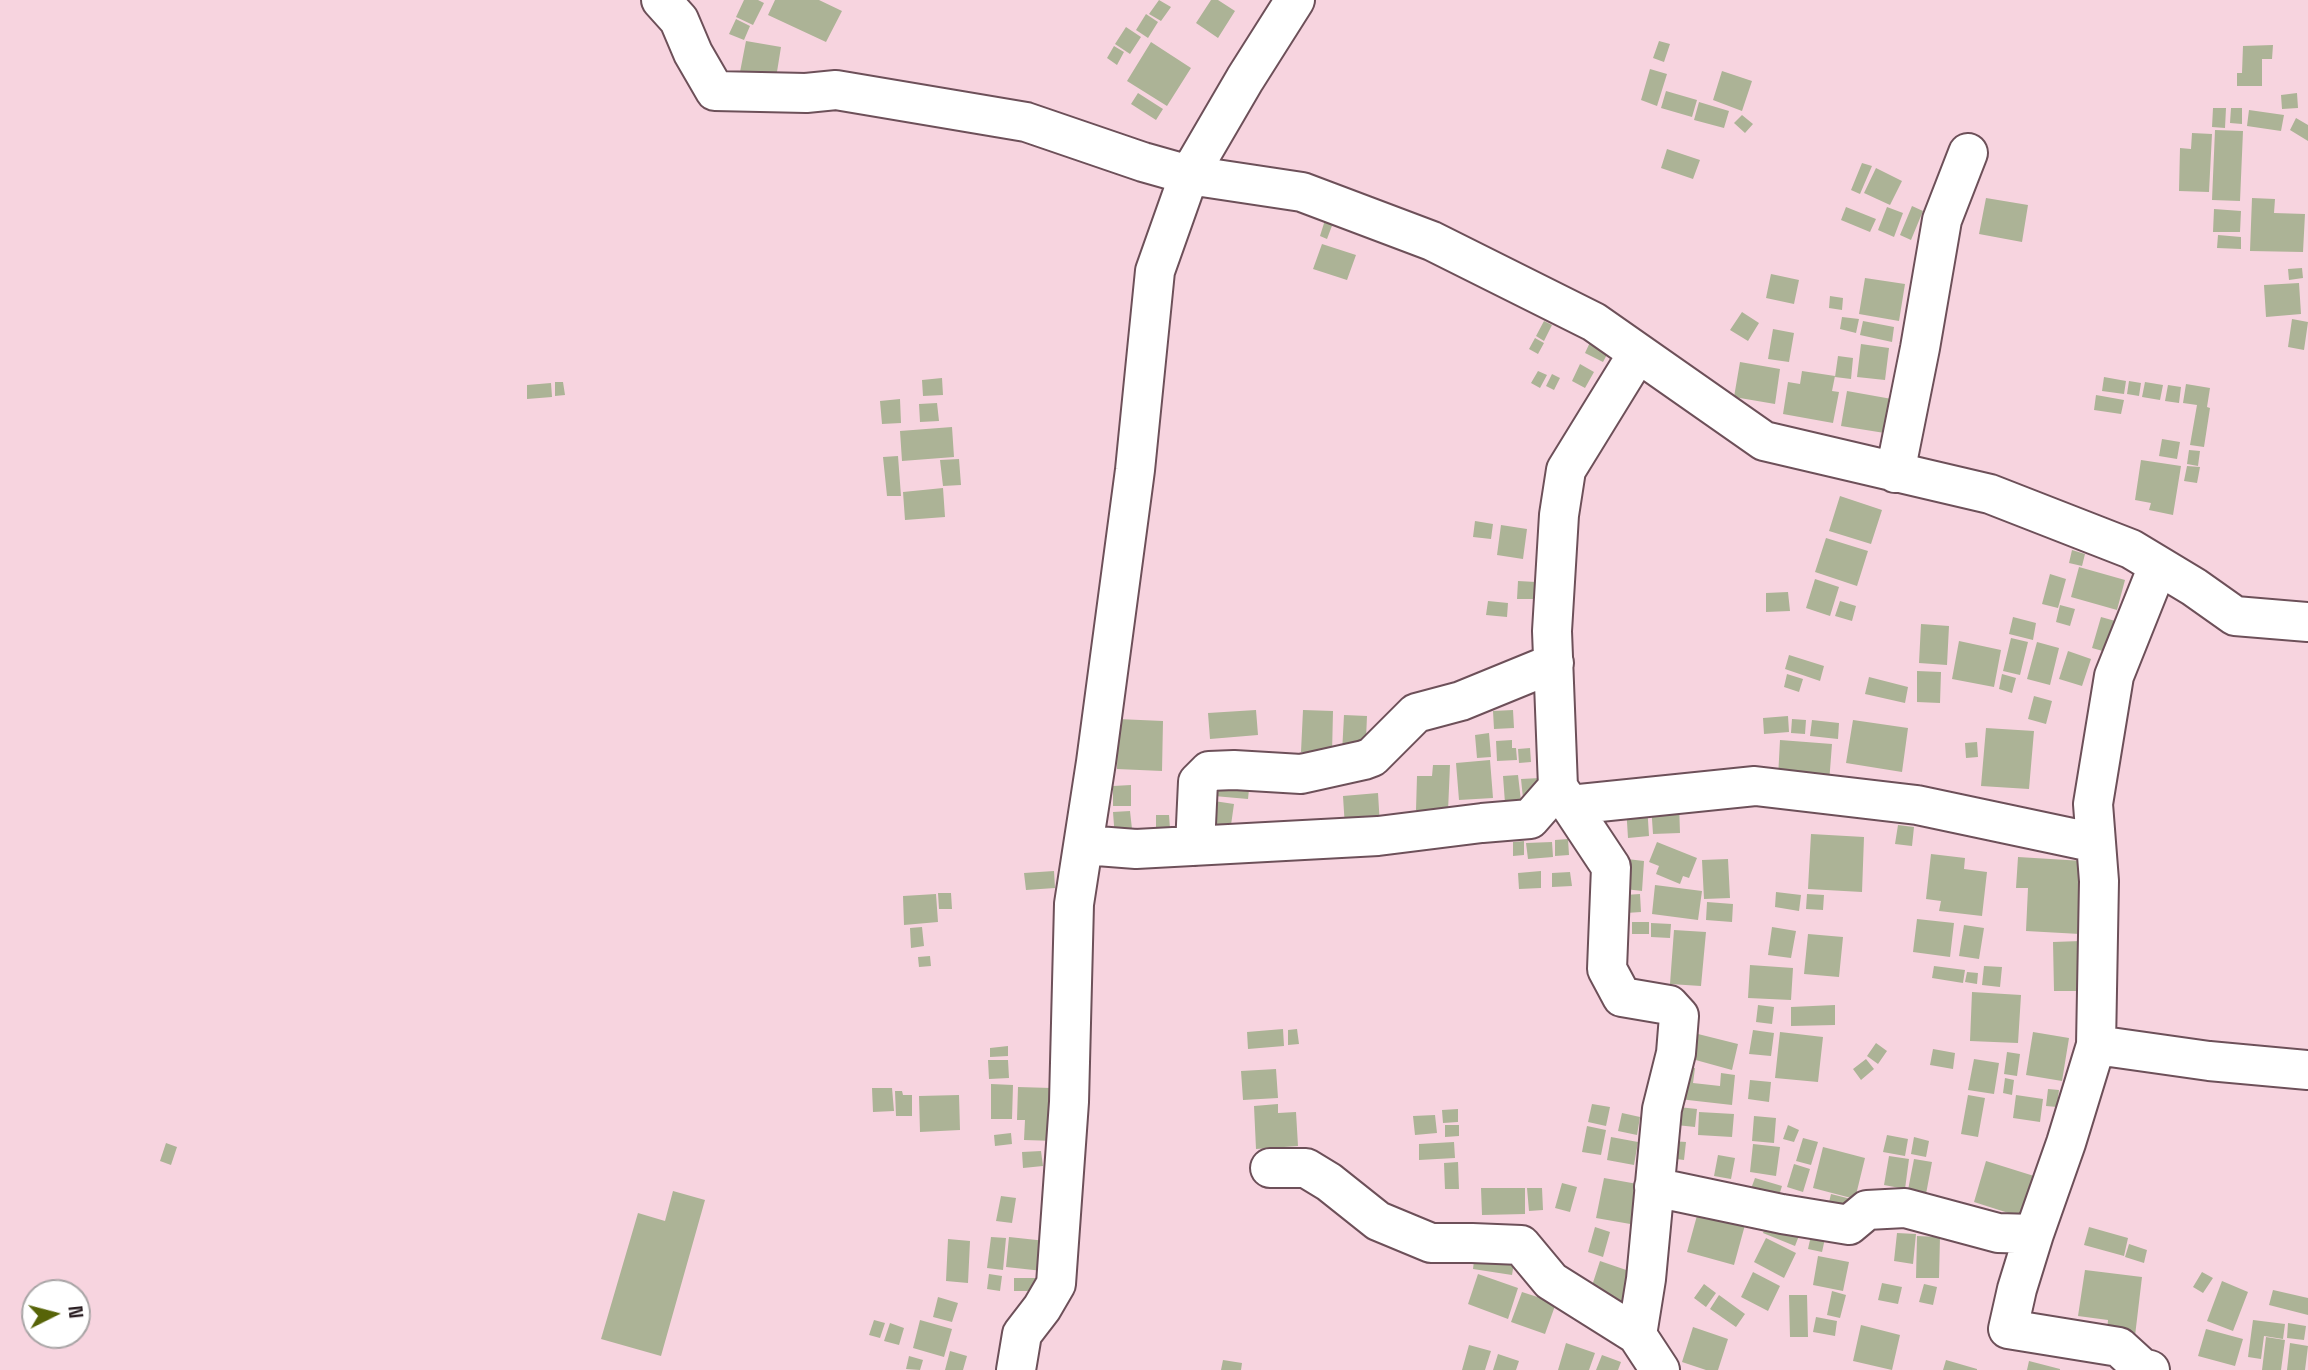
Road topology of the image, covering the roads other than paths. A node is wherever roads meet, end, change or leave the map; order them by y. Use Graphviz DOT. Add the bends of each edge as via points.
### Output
graph roads {
  1 [pos="661,0"];
  2 [pos="1295,0"];
  3 [pos="1968,153"];
  4 [pos="1189,174"];
  5 [pos="1638,353"];
  6 [pos="1895,473"];
  7 [pos="2158,566"];
  8 [pos="2308,622"];
  9 [pos="1554,663"];
  10 [pos="1564,796"];
  11 [pos="2096,843"];
  12 [pos="1084,845"];
  13 [pos="1195,846"];
  14 [pos="2096,1045"];
  15 [pos="2308,1070"];
  16 [pos="1270,1168"];
  17 [pos="1654,1187"];
  18 [pos="2034,1234"];
  19 [pos="1637,1335"];
  20 [pos="1016,1370"];
  21 [pos="1660,1370"];
  22 [pos="2150,1370"];
  1 -- 4 [label="street" via="679,20 715,91 836,90 1026,122"];
  2 -- 4 [label="street"];
  3 -- 6 [label="street" via="1942,220"];
  4 -- 5 [label="street" via="1301,192 1432,241 1594,322"];
  4 -- 12 [label="street" via="1155,271 1135,470"];
  5 -- 6 [label="street" via="1764,442"];
  5 -- 9 [label="street" via="1566,470 1552,631"];
  6 -- 7 [label="street" via="1990,494 2131,549"];
  7 -- 8 [label="street" via="2235,616"];
  7 -- 11 [label="street" via="2114,676 2093,804"];
  9 -- 10 [label="street"];
  9 -- 13 [label="street" via="1461,701 1416,713 1364,760 1301,774 1209,771 1198,782"];
  10 -- 11 [label="street" via="1755,786 1917,805"];
  10 -- 13 [label="street" via="1530,819 1378,836"];
  10 -- 17 [label="street" via="1611,867 1606,969 1622,997 1669,1005 1679,1016"];
  11 -- 14 [label="street"];
  12 -- 13 [label="street" via="1136,849"];
  12 -- 20 [label="street" via="1074,904 1069,1102 1056,1284 1022,1334"];
  14 -- 15 [label="street"];
  14 -- 18 [label="street"];
  16 -- 19 [label="street" via="1306,1168 1378,1221 1430,1243 1521,1245 1551,1281"];
  17 -- 18 [label="street" via="1849,1225 1867,1210 1905,1208 1998,1233"];
  17 -- 19 [label="street"];
  18 -- 22 [label="street" via="2008,1329 2119,1347"];
  19 -- 21 [label="street"];
}
